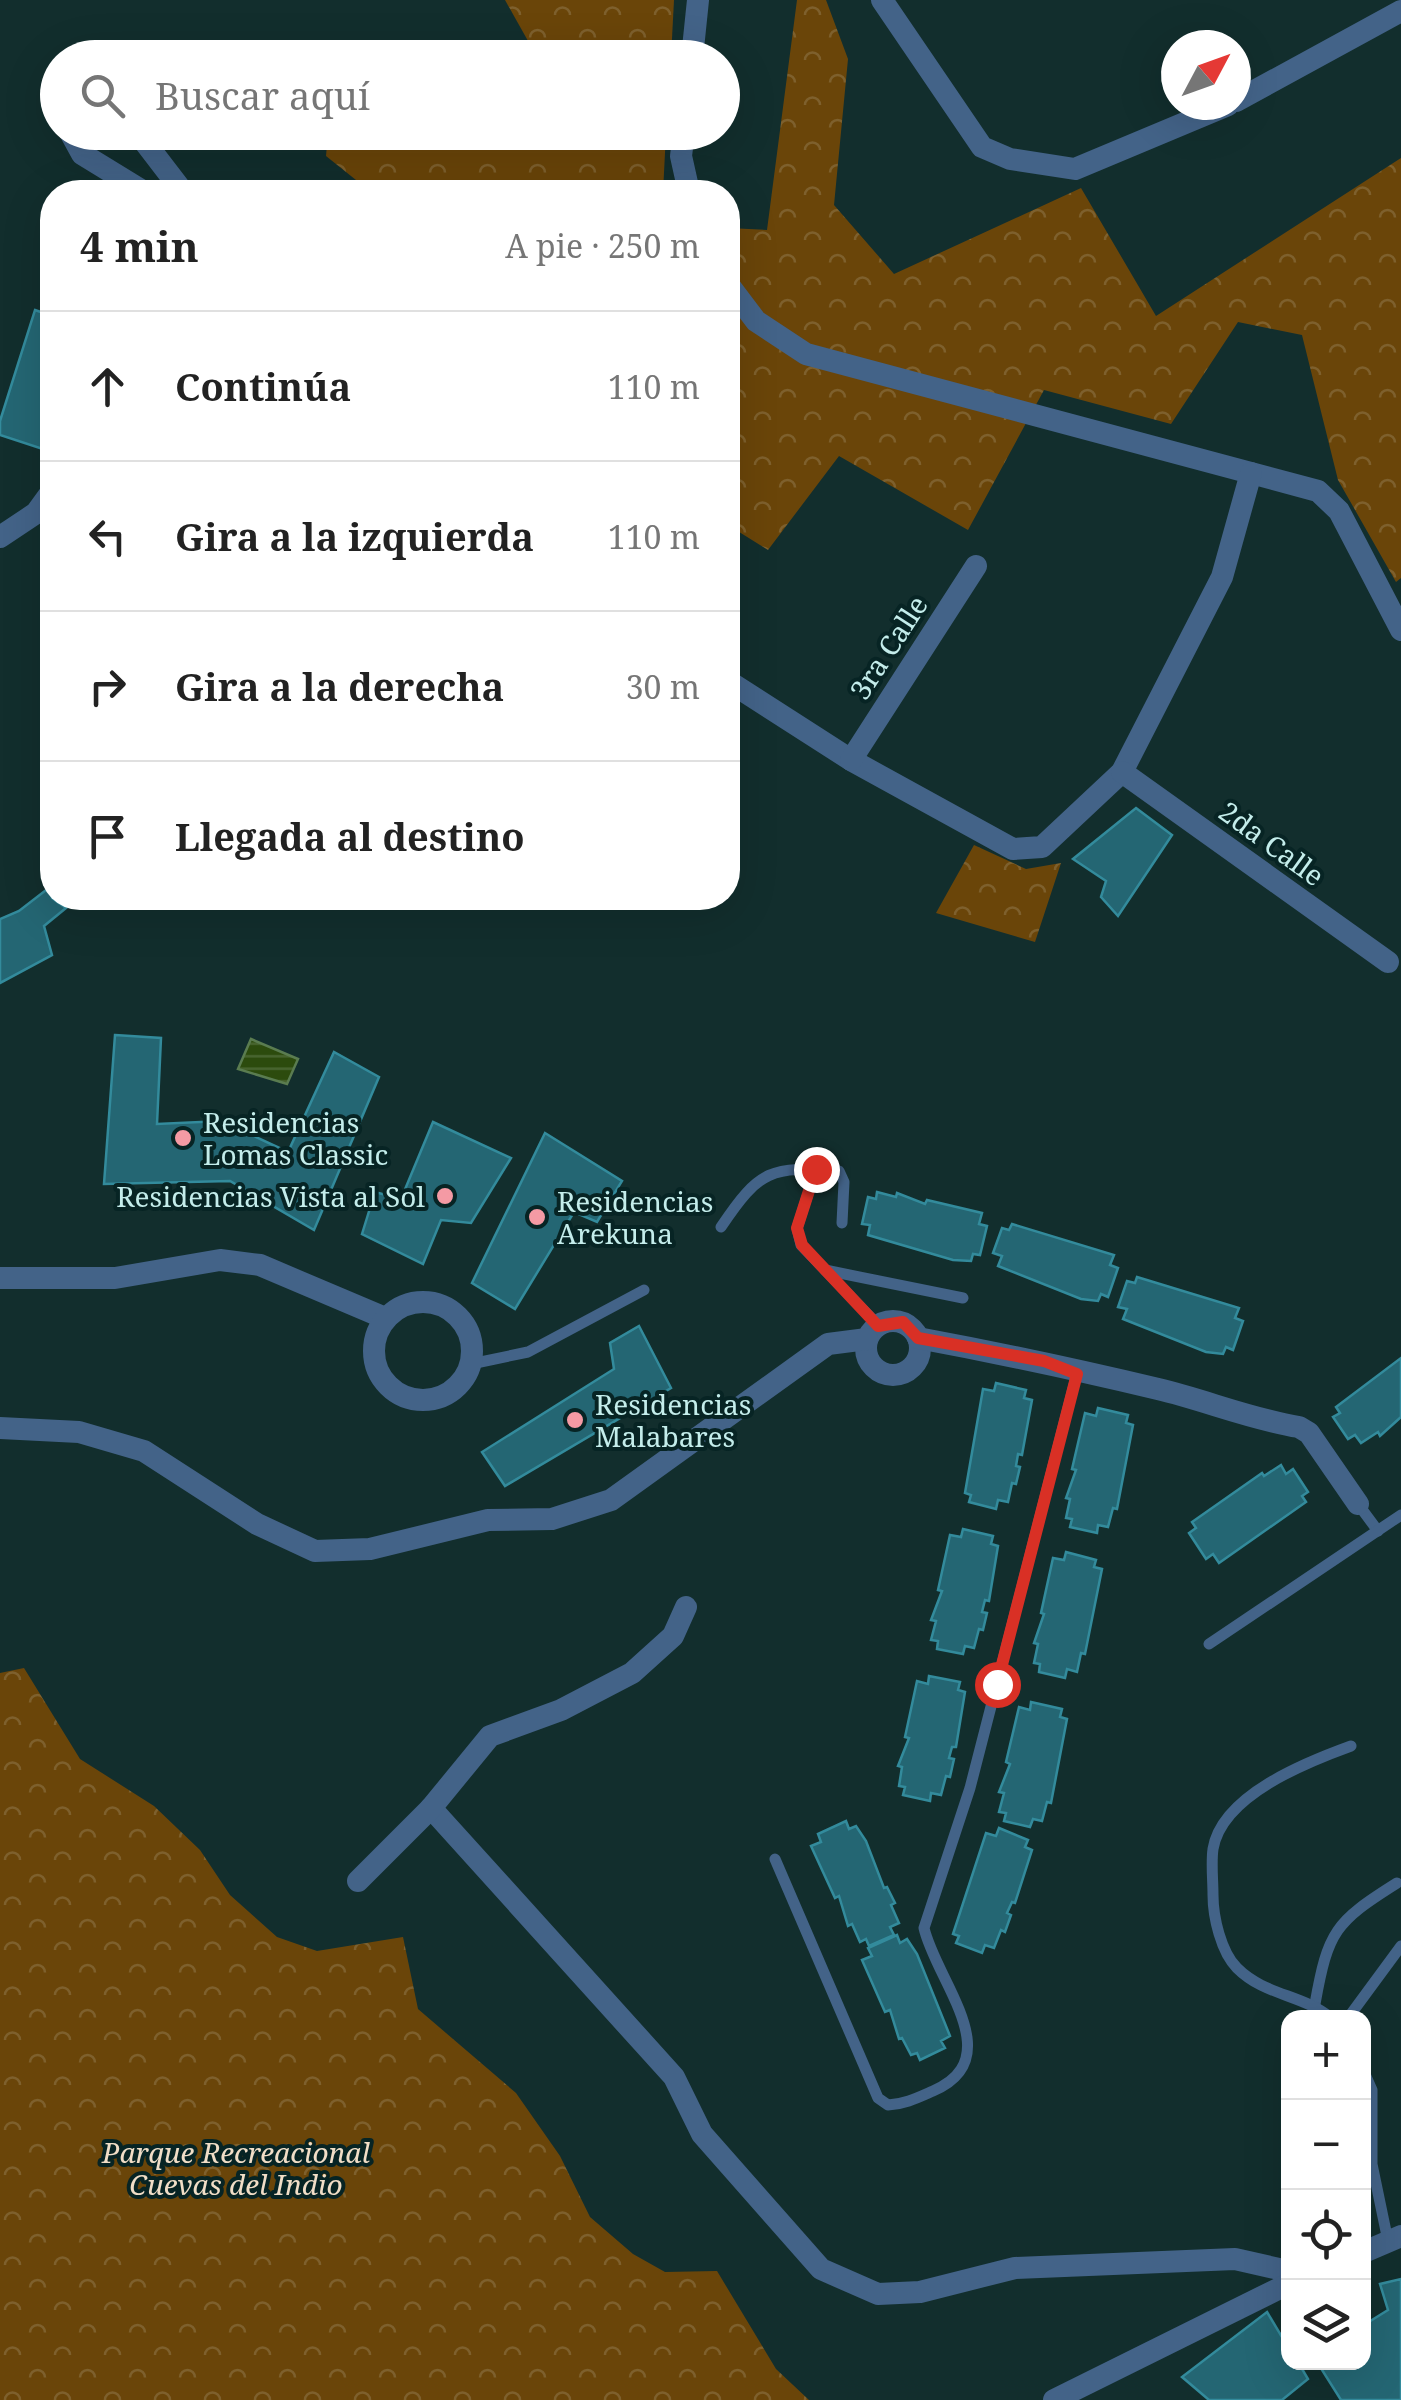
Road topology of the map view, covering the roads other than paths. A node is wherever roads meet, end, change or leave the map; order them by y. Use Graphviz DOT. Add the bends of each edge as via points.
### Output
graph roads {
  1 [pos="698,0"];
  2 [pos="882,0"];
  3 [pos="1401,11"];
  4 [pos="694,40"];
  5 [pos="1251,93"];
  6 [pos="1192,120"];
  7 [pos="80,150"];
  8 [pos="152,150"];
  9 [pos="682,150"];
  10 [pos="162,162"];
  11 [pos="124,180"];
  12 [pos="148,180"];
  13 [pos="175,180"];
  14 [pos="687,180"];
  15 [pos="740,300"];
  16 [pos="1251,472"];
  17 [pos="40,505"];
  18 [pos="0,537"];
  19 [pos="976,566"];
  20 [pos="1401,630"];
  21 [pos="740,689"];
  22 [pos="850,760"];
  23 [pos="1122,772"];
  24 [pos="1388,962"];
  25 [pos="816,1169"];
  26 [pos="842,1223"];
  27 [pos="721,1227"];
  28 [pos="825,1270"];
  29 [pos="0,1278"];
  30 [pos="644,1290"];
  31 [pos="963,1298"];
  32 [pos="386,1318"];
  33 [pos="872,1332"];
  34 [pos="918,1338"];
  35 [pos="471,1364"];
  36 [pos="1077,1374"];
  37 [pos="0,1428"];
  38 [pos="1358,1504"];
  39 [pos="1401,1515"];
  40 [pos="1378,1531"];
  41 [pos="686,1608"];
  42 [pos="1210,1644"];
  43 [pos="1351,1746"];
  44 [pos="431,1808"];
  45 [pos="775,1859"];
  46 [pos="358,1882"];
  47 [pos="1398,1883"];
  48 [pos="1401,1946"];
  49 [pos="1314,2004"];
  50 [pos="1321,2010"];
  51 [pos="1354,2010"];
  52 [pos="1371,2088"];
  53 [pos="1394,2239"];
  54 [pos="1371,2249"];
  55 [pos="1281,2269"];
  56 [pos="1281,2287"];
  57 [pos="1054,2400"];
  1 -- 4 [label="street"];
  2 -- 6 [label="street" via="982,147 1010,159 1075,169"];
  3 -- 5 [label="street"];
  7 -- 11 [label="street"];
  8 -- 10 [label="street"];
  9 -- 14 [label="street"];
  10 -- 12 [label="street"];
  10 -- 13 [label="street"];
  15 -- 16 [label="street" via="756,321 806,354"];
  16 -- 20 [label="street" via="1318,491 1340,511"];
  16 -- 23 [label="street" via="1222,577"];
  17 -- 18 [label="street"];
  19 -- 22 [label="street, 3ra Calle"];
  21 -- 22 [label="street"];
  22 -- 23 [label="street" via="1027,852 1054,838"];
  23 -- 24 [label="street, 2da Calle"];
  25 -- 26 [label="lane" via="839,1171"];
  25 -- 27 [label="lane" via="766,1174"];
  25 -- 28 [label="lane" via="797,1228 802,1245"];
  28 -- 31 [label="lane"];
  28 -- 33 [label="lane"];
  29 -- 32 [label="street" via="116,1278 220,1260 260,1266"];
  30 -- 35 [label="lane" via="528,1352"];
  32 -- 35 [label="street" via="414,1302 446,1307 469,1331"];
  32 -- 35 [label="street" via="373,1348 375,1364 407,1398 449,1395"];
  33 -- 34 [label="street" via="903,1322"];
  33 -- 34 [label="street" via="872,1366 897,1376 918,1360"];
  33 -- 37 [label="street" via="828,1344 611,1500 552,1520 488,1520 370,1549 315,1551 257,1524 144,1451 79,1432"];
  34 -- 36 [label="street" via="1044,1361"];
  36 -- 38 [label="street" via="1298,1427"];
  36 -- 45 [label="lane" via="970,1788 924,1928 968,2033 966,2062 952,2083 904,2104 888,2106 878,2098"];
  38 -- 40 [label="lane"];
  39 -- 40 [label="lane"];
  40 -- 42 [label="lane"];
  41 -- 44 [label="street" via="673,1636 632,1673 561,1710 490,1736"];
  43 -- 49 [label="lane" via="1292,1768 1236,1808 1213,1846 1213,1915 1234,1965 1270,1993"];
  44 -- 46 [label="street"];
  44 -- 55 [label="street" via="674,2077 702,2134 822,2269 878,2294 920,2292 1015,2268 1236,2259"];
  47 -- 49 [label="lane" via="1336,1928"];
  48 -- 51 [label="lane"];
  49 -- 50 [label="lane"];
  52 -- 53 [label="lane" via="1377,2206"];
  53 -- 54 [label="street"];
  56 -- 57 [label="street"];
}
